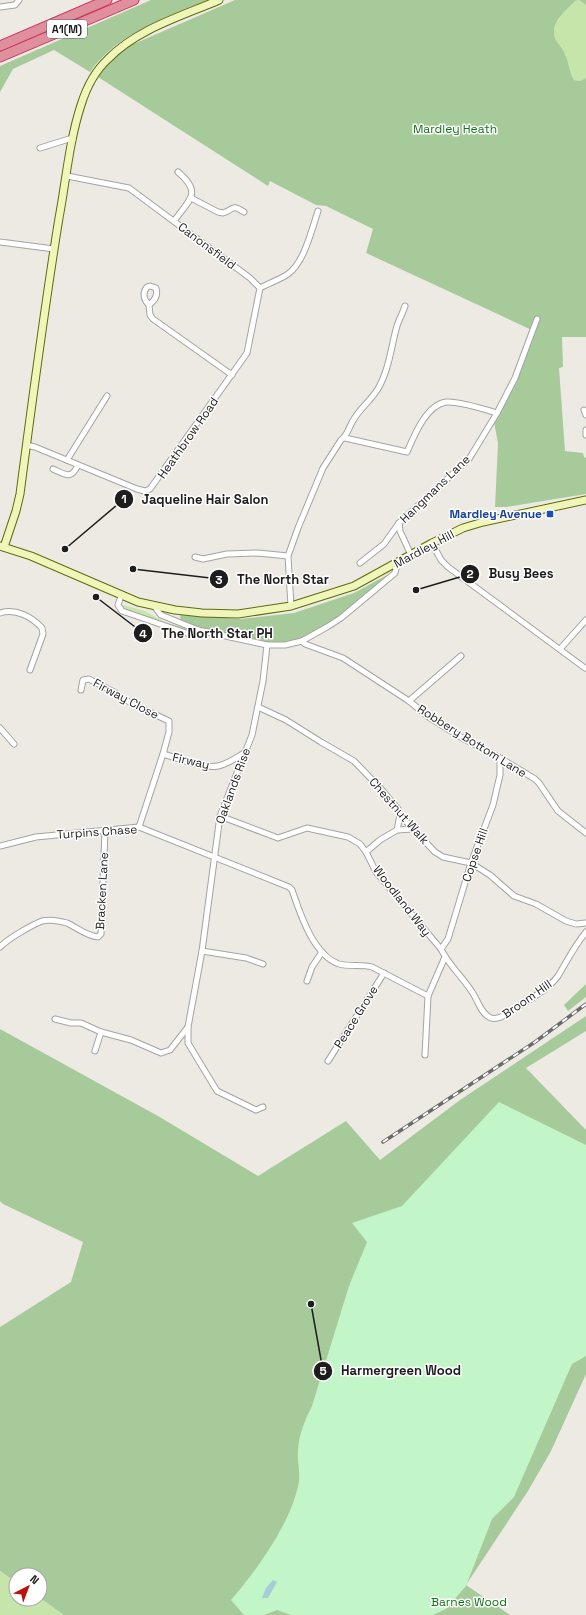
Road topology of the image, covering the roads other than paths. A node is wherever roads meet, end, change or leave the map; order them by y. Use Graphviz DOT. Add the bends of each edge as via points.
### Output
graph roads {
  1 [pos="19,0"];
  2 [pos="107,0"];
  3 [pos="134,0"];
  4 [pos="219,0"];
  5 [pos="0,7"];
  6 [pos="0,46"];
  7 [pos="0,57"];
  8 [pos="73,140"];
  9 [pos="40,148"];
  10 [pos="178,172"];
  11 [pos="67,176"];
  12 [pos="191,198"];
  13 [pos="318,211"];
  14 [pos="244,212"];
  15 [pos="174,221"];
  16 [pos="0,242"];
  17 [pos="54,249"];
  18 [pos="260,288"];
  19 [pos="149,305"];
  20 [pos="405,306"];
  21 [pos="537,319"];
  22 [pos="232,375"];
  23 [pos="107,396"];
  24 [pos="497,413"];
  25 [pos="586,430"];
  26 [pos="586,435"];
  27 [pos="345,438"];
  28 [pos="26,445"];
  29 [pos="67,460"];
  30 [pos="78,465"];
  31 [pos="54,469"];
  32 [pos="586,500"];
  33 [pos="399,523"];
  34 [pos="432,543"];
  35 [pos="2,546"];
  36 [pos="411,555"];
  37 [pos="288,556"];
  38 [pos="195,557"];
  39 [pos="360,563"];
  40 [pos="394,565"];
  41 [pos="121,596"];
  42 [pos="154,606"];
  43 [pos="291,606"];
  44 [pos="174,610"];
  45 [pos="0,613"];
  46 [pos="174,620"];
  47 [pos="586,620"];
  48 [pos="198,630"];
  49 [pos="302,641"];
  50 [pos="267,645"];
  51 [pos="560,650"];
  52 [pos="461,656"];
  53 [pos="585,668"];
  54 [pos="30,670"];
  55 [pos="82,690"];
  56 [pos="409,702"];
  57 [pos="258,707"];
  58 [pos="0,728"];
  59 [pos="14,744"];
  60 [pos="245,753"];
  61 [pos="163,754"];
  62 [pos="500,758"];
  63 [pos="400,815"];
  64 [pos="220,816"];
  65 [pos="139,827"];
  66 [pos="413,829"];
  67 [pos="397,830"];
  68 [pos="105,831"];
  69 [pos="586,833"];
  70 [pos="0,846"];
  71 [pos="366,852"];
  72 [pos="214,856"];
  73 [pos="471,863"];
  74 [pos="586,923"];
  75 [pos="586,932"];
  76 [pos="0,947"];
  77 [pos="441,949"];
  78 [pos="202,951"];
  79 [pos="322,952"];
  80 [pos="445,957"];
  81 [pos="263,964"];
  82 [pos="384,973"];
  83 [pos="307,981"];
  84 [pos="428,996"];
  85 [pos="490,1018"];
  86 [pos="56,1019"];
  87 [pos="188,1027"];
  88 [pos="101,1032"];
  89 [pos="95,1051"];
  90 [pos="425,1055"];
  91 [pos="328,1061"];
  92 [pos="263,1107"];
  1 -- 5 [label="street" via="15,6"];
  2 -- 6 [label="highway, A1(M)"];
  3 -- 7 [label="highway, A1(M)"];
  4 -- 8 [label="street" via="147,31 125,43 107,59 86,90"];
  8 -- 9 [label="street"];
  8 -- 11 [label="street"];
  10 -- 12 [label="street" via="190,183 193,193"];
  11 -- 15 [label="street, Canonsfield" via="129,188"];
  11 -- 17 [label="street"];
  12 -- 14 [label="street" via="218,212 223,213 232,207"];
  12 -- 15 [label="street"];
  13 -- 18 [label="street" via="305,249 294,269"];
  15 -- 18 [label="street, Canonsfield"];
  16 -- 17 [label="street"];
  17 -- 28 [label="street"];
  18 -- 22 [label="street" via="247,353"];
  19 -- 22 [label="street" via="153,319"];
  20 -- 27 [label="street" via="397,326 383,381 352,421"];
  21 -- 24 [label="street, Hangmans Lane" via="515,378"];
  22 -- 30 [label="street, Heathbrow Road" via="150,489 137,489"];
  23 -- 29 [label="street"];
  24 -- 27 [label="street" via="445,402 428,414 418,427 407,452"];
  24 -- 33 [label="street, Hangmans Lane" via="469,459"];
  25 -- 26 [label="street"];
  27 -- 37 [label="street" via="341,440 323,468"];
  28 -- 29 [label="street, Heathbrow Road"];
  28 -- 35 [label="street" via="16,511"];
  29 -- 30 [label="street, Heathbrow Road"];
  30 -- 31 [label="street" via="74,473 68,475"];
  32 -- 34 [label="street, Mardley Hill" via="482,522"];
  33 -- 36 [label="street"];
  33 -- 39 [label="street, Hangmans Lane" via="384,544"];
  34 -- 36 [label="street, Mardley Hill"];
  34 -- 51 [label="street" via="448,567"];
  35 -- 41 [label="street, Mardley Hill" via="31,556"];
  36 -- 40 [label="street, Mardley Hill"];
  37 -- 38 [label="street" via="258,553 227,554 203,559"];
  37 -- 43 [label="street"];
  40 -- 43 [label="street, Mardley Hill" via="354,586"];
  40 -- 49 [label="street" via="396,571 390,578 341,618"];
  41 -- 42 [label="street, Mardley Hill"];
  41 -- 48 [label="street" via="118,605 122,611 189,634"];
  42 -- 44 [label="street, Mardley Hill"];
  42 -- 46 [label="street" via="160,614"];
  43 -- 44 [label="street, Mardley Hill" via="238,614"];
  44 -- 46 [label="street"];
  45 -- 54 [label="street" via="5,611 22,614 42,628 43,634"];
  46 -- 48 [label="street"];
  47 -- 51 [label="street"];
  48 -- 50 [label="street"];
  49 -- 50 [label="street" via="285,645"];
  49 -- 56 [label="street, Robbery Bottom Lane" via="343,658"];
  50 -- 57 [label="street, Oaklands Rise"];
  51 -- 53 [label="street"];
  52 -- 56 [label="street"];
  55 -- 61 [label="street, Firway Close" via="84,680 89,679 170,721"];
  56 -- 62 [label="street, Robbery Bottom Lane" via="440,724"];
  57 -- 60 [label="street, Oaklands Rise"];
  57 -- 63 [label="street, Chestnut Walk" via="286,720 354,761 381,789"];
  58 -- 59 [label="street"];
  60 -- 61 [label="street, Firway" via="231,762 218,766 196,764"];
  60 -- 64 [label="street, Oaklands Rise"];
  61 -- 65 [label="street, Firway"];
  62 -- 69 [label="street, Robbery Bottom Lane" via="539,783 558,812"];
  62 -- 73 [label="street, Copse Hill" via="500,775 493,805"];
  63 -- 66 [label="street, Chestnut Walk"];
  63 -- 67 [label="street"];
  64 -- 71 [label="street, Woodland Way" via="278,838 307,828 348,836"];
  64 -- 72 [label="street, Oaklands Rise"];
  65 -- 68 [label="street, Turpins Chase"];
  65 -- 72 [label="street, Turpins Chase"];
  66 -- 67 [label="street"];
  66 -- 73 [label="street, Chestnut Walk" via="443,857"];
  67 -- 71 [label="street"];
  68 -- 70 [label="street, Turpins Chase" via="36,837"];
  68 -- 76 [label="street, Bracken Lane" via="98,937 90,937 58,920 43,921"];
  71 -- 77 [label="street, Woodland Way" via="376,872"];
  72 -- 78 [label="street, Oaklands Rise"];
  72 -- 79 [label="street, Turpins Chase" via="292,890 305,925"];
  73 -- 74 [label="street, Chestnut Walk" via="490,875 514,896 536,904 566,921"];
  73 -- 77 [label="street, Copse Hill" via="448,939"];
  75 -- 85 [label="street, Broom Hill" via="550,985 501,1018"];
  77 -- 80 [label="street, Woodland Way"];
  78 -- 81 [label="street" via="246,958"];
  78 -- 87 [label="street, Oaklands Rise"];
  79 -- 82 [label="street" via="338,964 366,966"];
  79 -- 83 [label="street"];
  80 -- 84 [label="street"];
  80 -- 85 [label="street, Woodland Way"];
  82 -- 84 [label="street"];
  82 -- 91 [label="street, Peace Grove"];
  84 -- 90 [label="street"];
  86 -- 88 [label="street, Oaklands Rise" via="81,1022"];
  87 -- 88 [label="street, Oaklands Rise" via="170,1050 161,1052"];
  87 -- 92 [label="street" via="188,1043 217,1091 256,1110"];
  88 -- 89 [label="street"];
}
